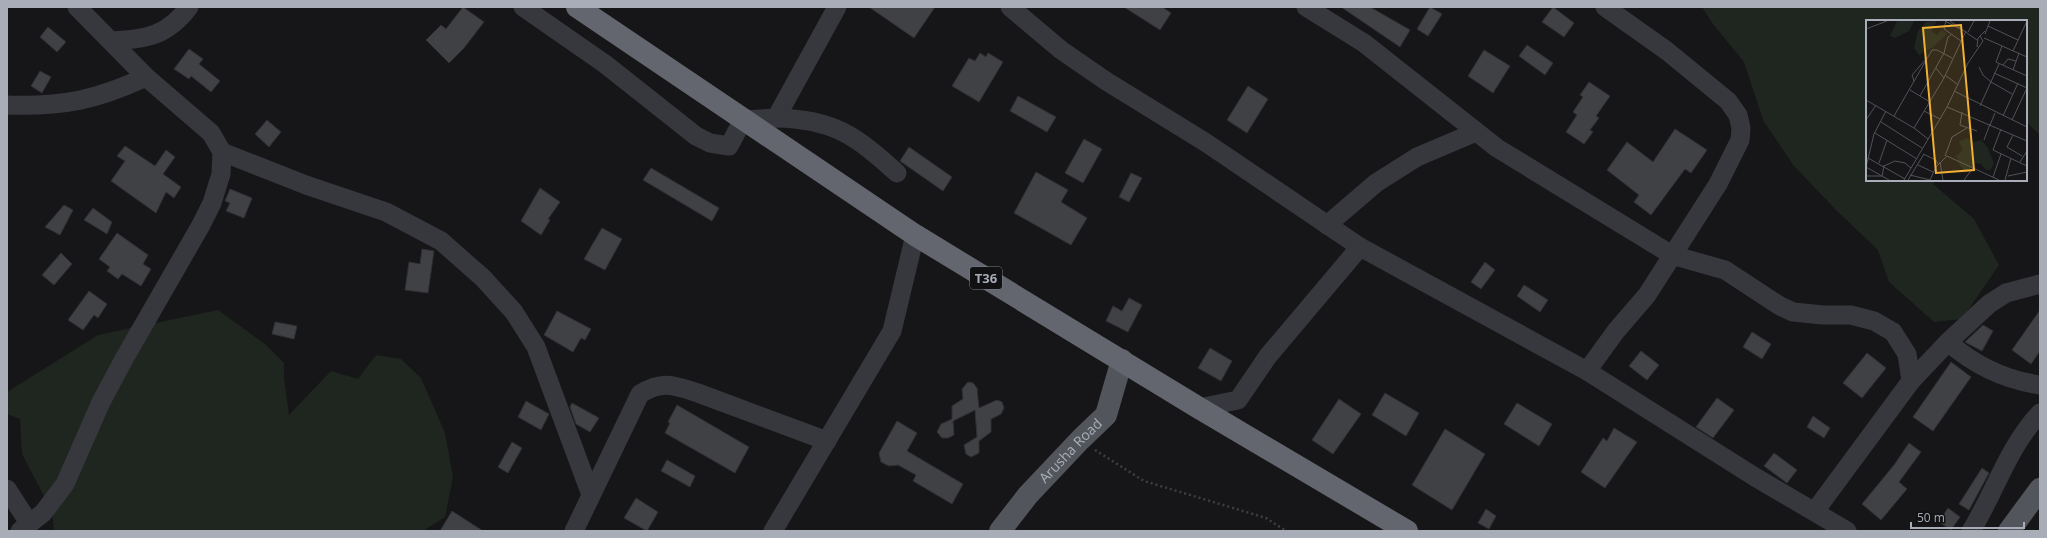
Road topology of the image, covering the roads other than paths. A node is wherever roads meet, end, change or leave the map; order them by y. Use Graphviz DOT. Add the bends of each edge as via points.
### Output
graph roads {
  1 [pos="77,7"];
  2 [pos="190,7"];
  3 [pos="523,7"];
  4 [pos="577,7"];
  5 [pos="836,7"];
  6 [pos="1010,7"];
  7 [pos="1306,7"];
  8 [pos="1607,8"];
  9 [pos="112,41"];
  10 [pos="146,77"];
  11 [pos="7,105"];
  12 [pos="776,118"];
  13 [pos="744,120"];
  14 [pos="1476,132"];
  15 [pos="222,152"];
  16 [pos="897,173"];
  17 [pos="1327,225"];
  18 [pos="916,235"];
  19 [pos="1360,247"];
  20 [pos="1672,255"];
  21 [pos="2040,284"];
  22 [pos="1948,342"];
  23 [pos="1122,360"];
  24 [pos="1587,371"];
  25 [pos="1911,381"];
  26 [pos="2040,385"];
  27 [pos="1199,408"];
  28 [pos="2040,413"];
  29 [pos="827,441"];
  30 [pos="7,489"];
  31 [pos="2040,489"];
  32 [pos="590,495"];
  33 [pos="1816,511"];
  34 [pos="25,527"];
  35 [pos="574,531"];
  36 [pos="773,531"];
  37 [pos="1000,531"];
  38 [pos="1407,531"];
  39 [pos="1847,531"];
  40 [pos="1971,531"];
  41 [pos="2009,531"];
  1 -- 9 [label="street"];
  2 -- 9 [label="street" via="170,27 151,37"];
  3 -- 13 [label="street" via="605,64 696,136 710,143 729,146"];
  4 -- 13 [label="highway, T36"];
  5 -- 12 [label="street"];
  6 -- 17 [label="street" via="1061,50 1106,81 1205,142"];
  7 -- 14 [label="street" via="1364,43"];
  8 -- 20 [label="street" via="1667,51 1728,101 1738,115 1740,140 1729,164"];
  9 -- 10 [label="street"];
  10 -- 11 [label="street" via="88,100 60,104"];
  10 -- 15 [label="street" via="212,133"];
  12 -- 13 [label="street"];
  12 -- 16 [label="street" via="817,121 835,127 876,154"];
  13 -- 18 [label="highway, T36"];
  14 -- 17 [label="street" via="1418,157 1376,183"];
  14 -- 20 [label="street" via="1497,148"];
  15 -- 32 [label="street" via="306,185 386,212 441,241 483,278 514,312 536,347"];
  15 -- 34 [label="street" via="221,174 202,225 101,402 65,484 43,513"];
  17 -- 19 [label="street"];
  18 -- 23 [label="highway, T36"];
  18 -- 29 [label="street" via="892,331"];
  19 -- 24 [label="street"];
  19 -- 27 [label="street" via="1268,356 1238,400"];
  20 -- 24 [label="street" via="1647,295 1616,331"];
  20 -- 25 [label="street" via="1725,270 1793,312 1851,315 1874,321 1893,332 1900,341 1907,354"];
  21 -- 22 [label="street" via="2006,293 1989,304"];
  22 -- 25 [label="street"];
  22 -- 26 [label="street" via="1958,351 1997,374 2017,382"];
  23 -- 27 [label="highway, T36"];
  23 -- 37 [label="main road, Arusha Road" via="1106,415 1028,495"];
  24 -- 33 [label="street" via="1755,477"];
  25 -- 33 [label="street"];
  27 -- 38 [label="highway, T36"];
  28 -- 40 [label="street" via="2012,450"];
  29 -- 32 [label="street" via="679,387 652,386 640,394"];
  29 -- 36 [label="street"];
  30 -- 34 [label="street"];
  31 -- 41 [label="main road"];
  32 -- 35 [label="street"];
  33 -- 39 [label="street"];
}
